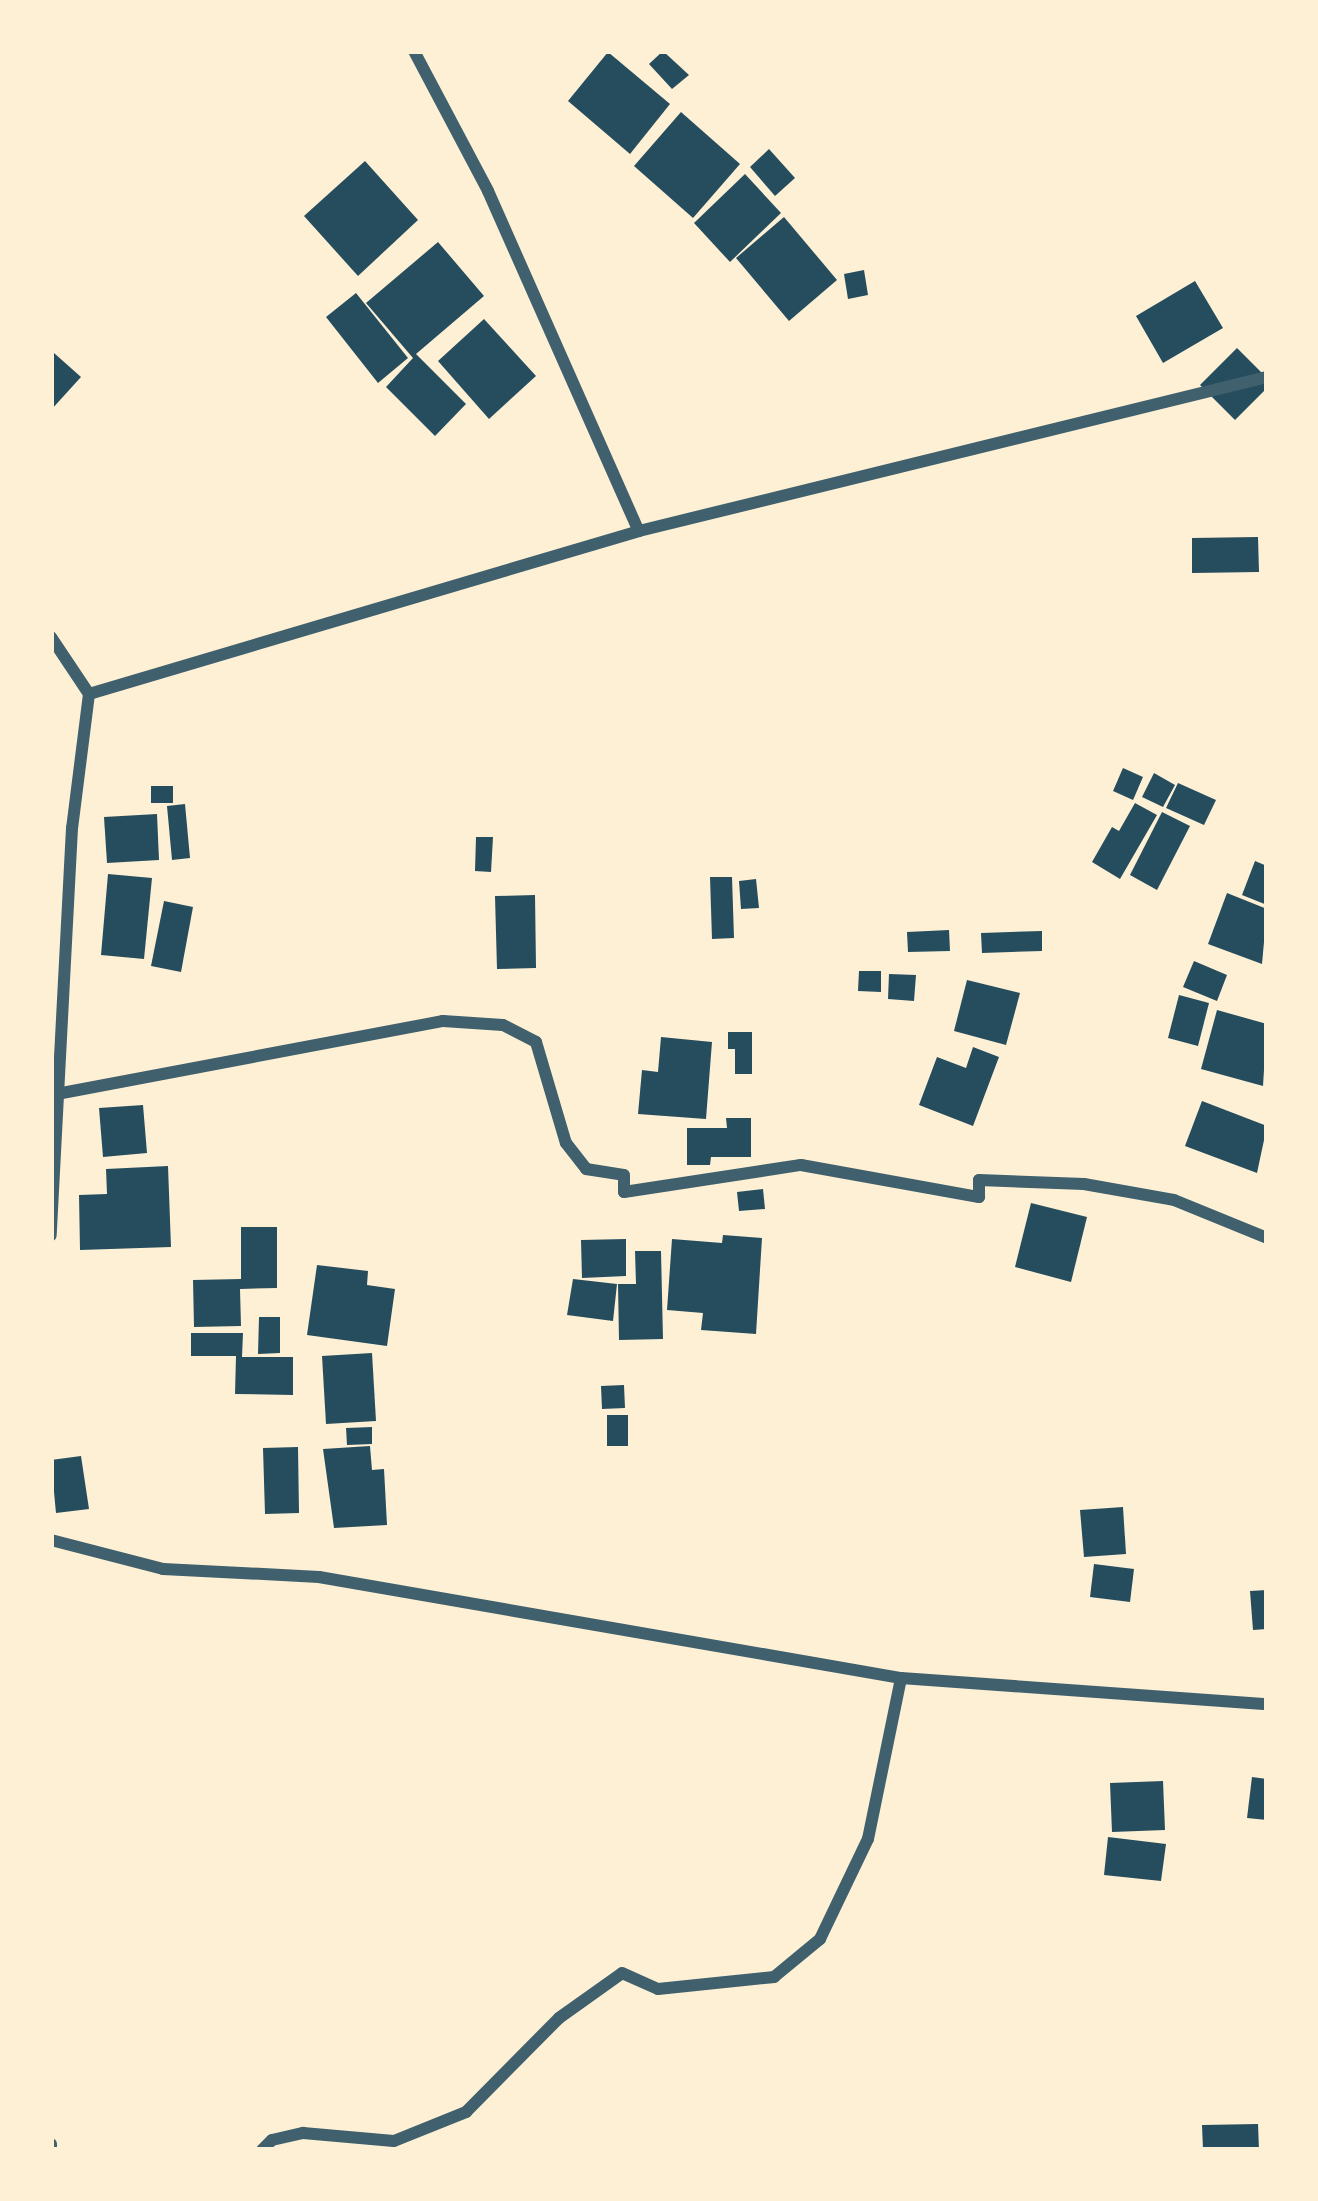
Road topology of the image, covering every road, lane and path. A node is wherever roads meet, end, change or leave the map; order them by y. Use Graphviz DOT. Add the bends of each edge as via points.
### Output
graph roads {
  1 [pos="414,51"];
  2 [pos="1267,377"];
  3 [pos="639,531"];
  4 [pos="51,637"];
  5 [pos="89,694"];
  6 [pos="62,1093"];
  7 [pos="51,1235"];
  8 [pos="1267,1238"];
  9 [pos="51,1540"];
  10 [pos="901,1678"];
  11 [pos="1267,1704"];
  12 [pos="262,2150"];
  1 -- 3 [label="street" via="488,191"];
  2 -- 3 [label="street"];
  3 -- 5 [label="street"];
  4 -- 5 [label="street"];
  5 -- 6 [label="street" via="72,828"];
  6 -- 7 [label="street"];
  6 -- 8 [label="street" via="443,1021 503,1025 536,1042 566,1143 586,1169 624,1175 624,1192 801,1165 979,1197 979,1180 1084,1184 1174,1201"];
  9 -- 10 [label="street" via="163,1570 319,1577"];
  10 -- 11 [label="street"];
  10 -- 12 [label="street" via="868,1839 820,1939 774,1977 658,1989 622,1973 559,2018 466,2112 394,2141 303,2133"];
}
